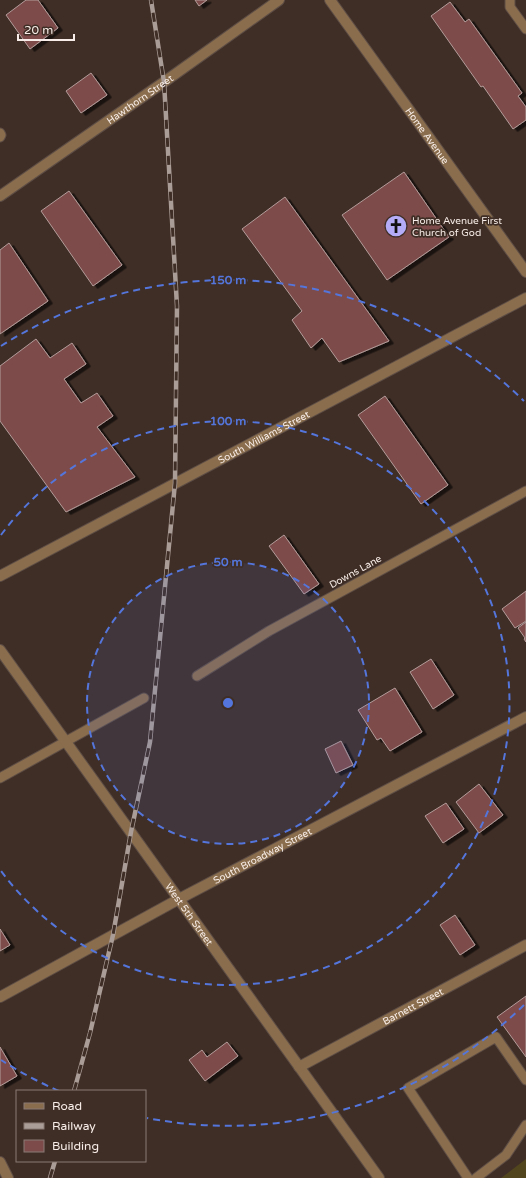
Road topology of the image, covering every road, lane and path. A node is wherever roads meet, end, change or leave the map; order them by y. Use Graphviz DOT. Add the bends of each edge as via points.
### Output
graph roads {
  1 [pos="279,0"];
  2 [pos="330,0"];
  3 [pos="510,0"];
  4 [pos="526,29"];
  5 [pos="0,133"];
  6 [pos="0,137"];
  7 [pos="0,196"];
  8 [pos="526,272"];
  9 [pos="526,298"];
  10 [pos="526,491"];
  11 [pos="0,576"];
  12 [pos="0,650"];
  13 [pos="197,676"];
  14 [pos="144,698"];
  15 [pos="526,717"];
  16 [pos="66,742"];
  17 [pos="0,778"];
  18 [pos="179,900"];
  19 [pos="526,945"];
  20 [pos="0,997"];
  21 [pos="299,1067"];
  22 [pos="526,1080"];
  23 [pos="526,1125"];
  24 [pos="0,1162"];
  25 [pos="8,1178"];
  26 [pos="379,1178"];
  27 [pos="468,1178"];
  28 [pos="476,1178"];
  1 -- 7 [label="street, Hawthorn Street"];
  2 -- 8 [label="street, Home Avenue"];
  3 -- 4 [label="lane" via="510,7"];
  5 -- 6 [label="lane"];
  9 -- 11 [label="street, South Williams Street"];
  10 -- 13 [label="lane, Downs Lane" via="269,631"];
  12 -- 16 [label="street, West 5th Street"];
  14 -- 16 [label="lane"];
  15 -- 18 [label="street, South Broadway Street"];
  16 -- 17 [label="lane"];
  16 -- 18 [label="street, West 5th Street"];
  18 -- 20 [label="street, South Broadway Street"];
  18 -- 21 [label="street, West 5th Street"];
  19 -- 21 [label="street, Barnett Street"];
  21 -- 26 [label="street, West 5th Street"];
  22 -- 27 [label="lane" via="496,1037 408,1088"];
  23 -- 28 [label="lane" via="506,1155"];
  24 -- 25 [label="street"];
}
